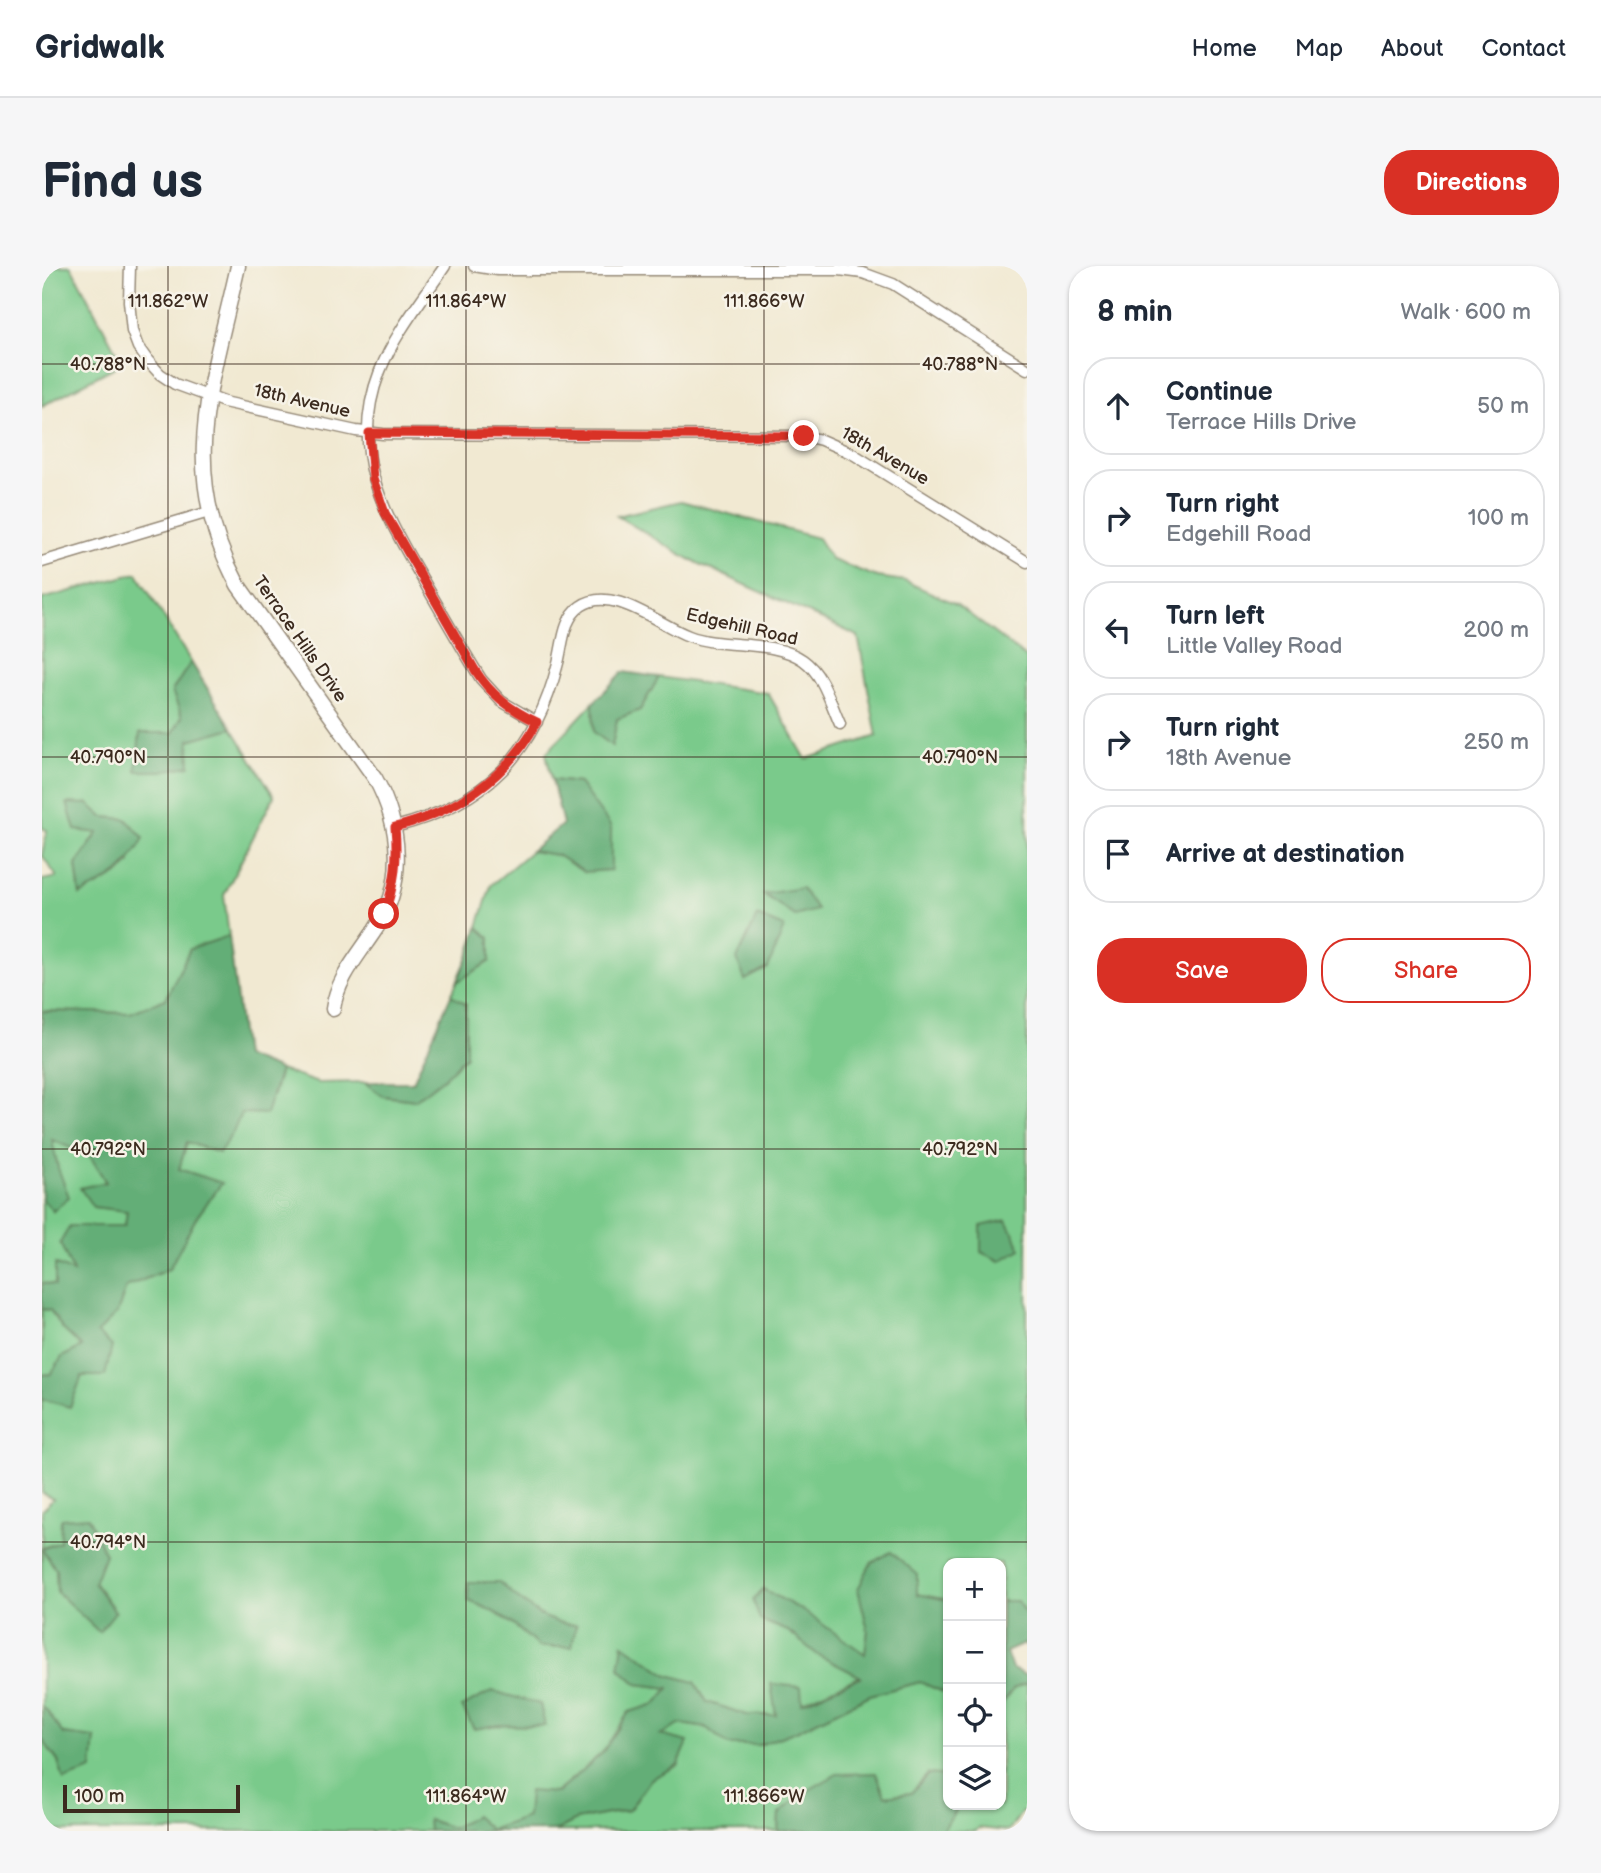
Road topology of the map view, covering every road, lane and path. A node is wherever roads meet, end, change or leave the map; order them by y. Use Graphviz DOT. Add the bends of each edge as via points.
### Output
graph roads {
  1 [pos="130,266"];
  2 [pos="238,266"];
  3 [pos="445,266"];
  4 [pos="474,266"];
  5 [pos="1027,369"];
  6 [pos="208,397"];
  7 [pos="369,433"];
  8 [pos="209,512"];
  9 [pos="42,562"];
  10 [pos="1027,562"];
  11 [pos="537,722"];
  12 [pos="840,724"];
  13 [pos="395,827"];
  14 [pos="333,1009"];
  1 -- 6 [label="street, 18th Avenue" via="130,316 138,346 160,374"];
  2 -- 6 [label="street, Terrace Hills Drive"];
  3 -- 7 [label="street" via="386,357 374,389"];
  4 -- 5 [label="street" via="498,270 851,271 893,284"];
  6 -- 7 [label="street, 18th Avenue"];
  6 -- 8 [label="street, Terrace Hills Drive" via="202,465"];
  7 -- 10 [label="street, 18th Avenue" via="804,436 853,454"];
  7 -- 11 [label="street" via="373,479 385,513 475,670 501,701"];
  8 -- 9 [label="street"];
  8 -- 13 [label="street, Terrace Hills Drive" via="238,585 375,778"];
  11 -- 12 [label="street, Edgehill Road" via="571,616 583,604 601,598 698,639 795,655 818,677"];
  11 -- 13 [label="street, Edgehill Road" via="517,755 486,785 440,812"];
  13 -- 14 [label="street, Terrace Hills Drive" via="397,864 390,898 336,991"];
}
